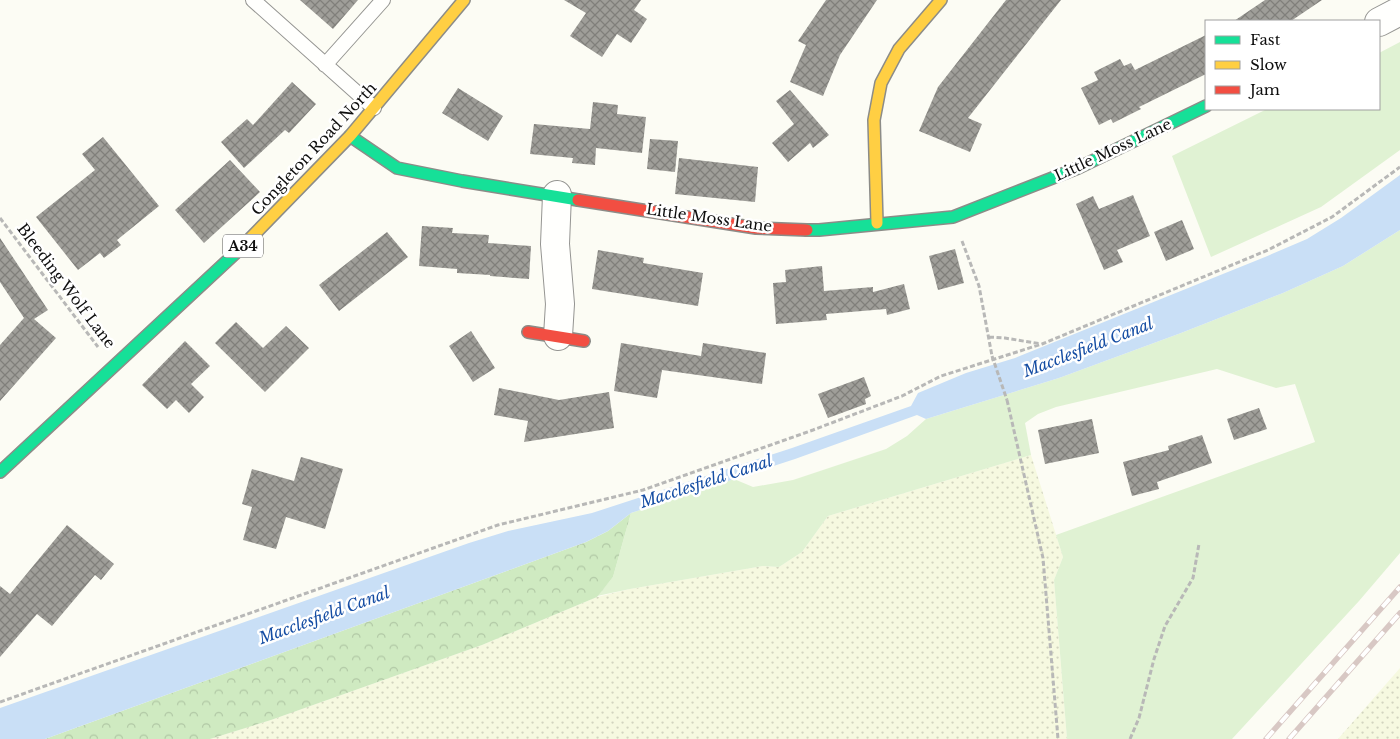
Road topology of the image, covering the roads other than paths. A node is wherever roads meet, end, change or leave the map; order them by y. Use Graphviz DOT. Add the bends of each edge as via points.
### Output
graph roads {
  1 [pos="253,0"];
  2 [pos="383,0"];
  3 [pos="464,0"];
  4 [pos="941,0"];
  5 [pos="1400,11"];
  6 [pos="1380,21"];
  7 [pos="325,66"];
  8 [pos="1205,106"];
  9 [pos="374,108"];
  10 [pos="350,136"];
  11 [pos="557,195"];
  12 [pos="876,224"];
  13 [pos="528,332"];
  14 [pos="571,339"];
  15 [pos="0,472"];
  1 -- 7 [label="lane"];
  2 -- 7 [label="lane"];
  3 -- 9 [label="main road, Congleton Road North / A34"];
  4 -- 12 [label="main road" via="899,50 882,82 874,120"];
  5 -- 6 [label="street"];
  7 -- 9 [label="lane"];
  8 -- 12 [label="main road, Little Moss Lane" via="1078,168 953,217"];
  9 -- 10 [label="main road, Congleton Road North / A34"];
  10 -- 11 [label="main road, Little Moss Lane" via="397,168"];
  10 -- 15 [label="main road, Congleton Road North / A34" via="238,251"];
  11 -- 12 [label="main road, Little Moss Lane" via="756,228 819,230"];
  11 -- 14 [label="street" via="555,244 560,304"];
  13 -- 14 [label="main road"];
}
